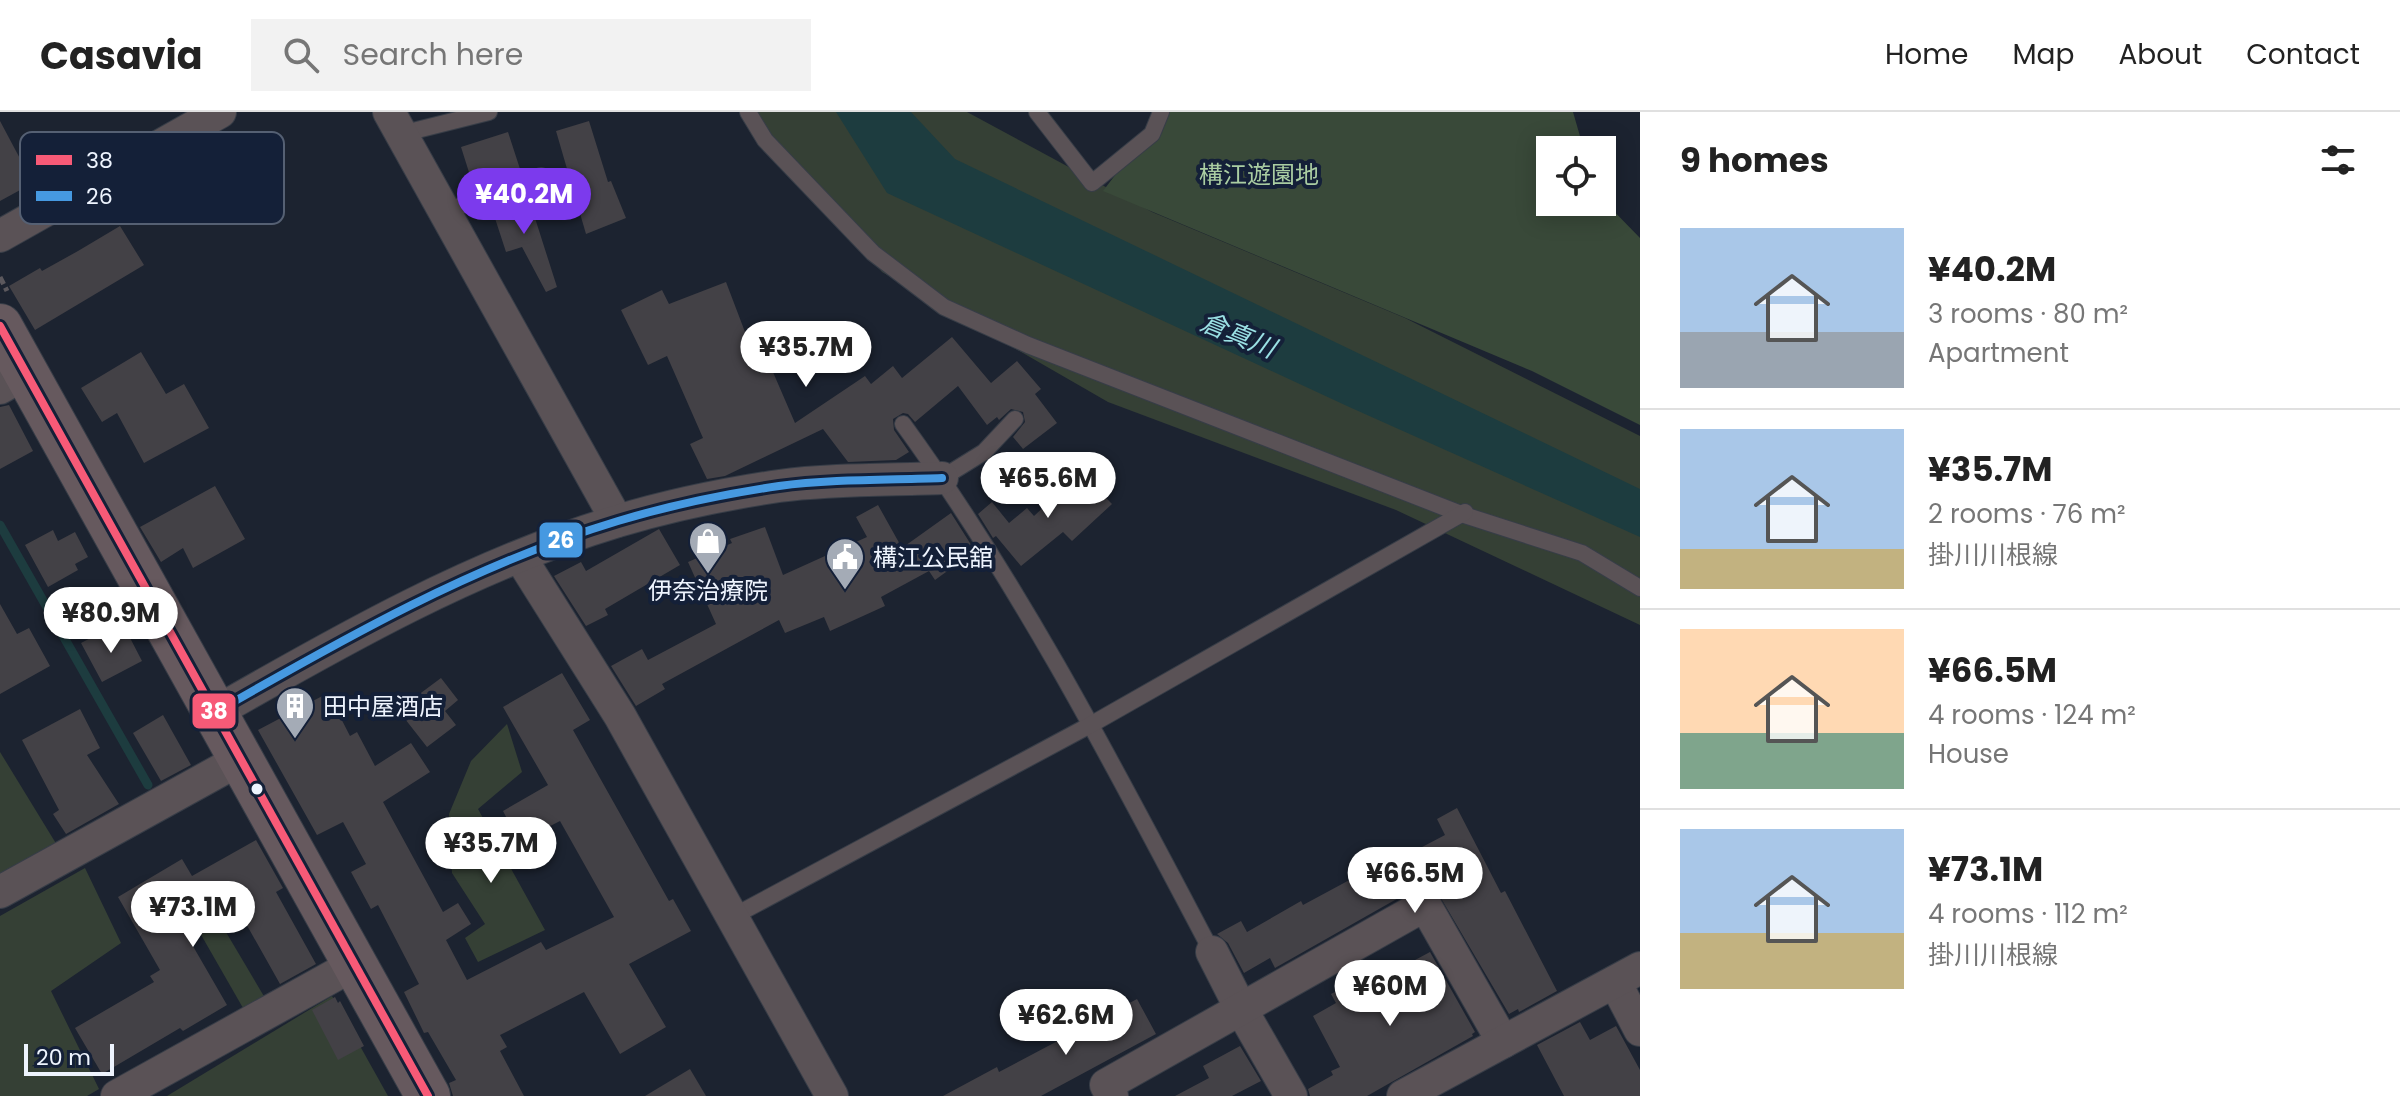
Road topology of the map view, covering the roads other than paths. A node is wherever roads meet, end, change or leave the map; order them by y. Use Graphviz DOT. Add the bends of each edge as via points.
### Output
graph roads {
  1 [pos="220,112"];
  2 [pos="489,112"];
  3 [pos="748,112"];
  4 [pos="1037,112"];
  5 [pos="1161,112"];
  6 [pos="395,123"];
  7 [pos="185,132"];
  8 [pos="541,176"];
  9 [pos="444,212"];
  10 [pos="21,224"];
  11 [pos="0,236"];
  12 [pos="0,326"];
  13 [pos="13,380"];
  14 [pos="1015,419"];
  15 [pos="903,424"];
  16 [pos="942,478"];
  17 [pos="1463,513"];
  18 [pos="617,521"];
  19 [pos="520,557"];
  20 [pos="1640,588"];
  21 [pos="214,713"];
  22 [pos="1092,724"];
  23 [pos="239,760"];
  24 [pos="0,892"];
  25 [pos="732,917"];
  26 [pos="1212,952"];
  27 [pos="355,964"];
  28 [pos="1627,975"];
  29 [pos="1241,1009"];
  30 [pos="1640,1030"];
  31 [pos="1503,1042"];
  32 [pos="117,1096"];
  33 [pos="428,1096"];
  34 [pos="832,1096"];
  35 [pos="1112,1096"];
  36 [pos="1291,1096"];
  37 [pos="1403,1096"];
  1 -- 7 [label="street"];
  2 -- 6 [label="lane"];
  3 -- 17 [label="lane" via="765,140 873,253 944,307 1028,345"];
  4 -- 5 [label="lane" via="1092,183 1152,134"];
  6 -- 9 [label="street"];
  8 -- 9 [label="lane"];
  9 -- 18 [label="street"];
  10 -- 11 [label="street"];
  12 -- 13 [label="main road"];
  13 -- 21 [label="main road"];
  14 -- 16 [label="lane" via="984,452"];
  15 -- 16 [label="lane"];
  16 -- 18 [label="street" via="782,486"];
  16 -- 22 [label="lane"];
  17 -- 20 [label="lane" via="1582,553"];
  17 -- 22 [label="lane"];
  18 -- 19 [label="street"];
  19 -- 21 [label="street" via="414,603"];
  19 -- 25 [label="street" via="620,716"];
  21 -- 23 [label="main road"];
  22 -- 25 [label="lane"];
  22 -- 26 [label="lane"];
  23 -- 24 [label="street"];
  23 -- 27 [label="main road"];
  25 -- 34 [label="street"];
  26 -- 29 [label="street"];
  27 -- 32 [label="street"];
  27 -- 33 [label="main road"];
  28 -- 30 [label="street"];
  28 -- 31 [label="street"];
  29 -- 31 [label="street" via="1425,905"];
  29 -- 35 [label="street" via="1106,1085"];
  29 -- 36 [label="street"];
  31 -- 37 [label="street"];
}
